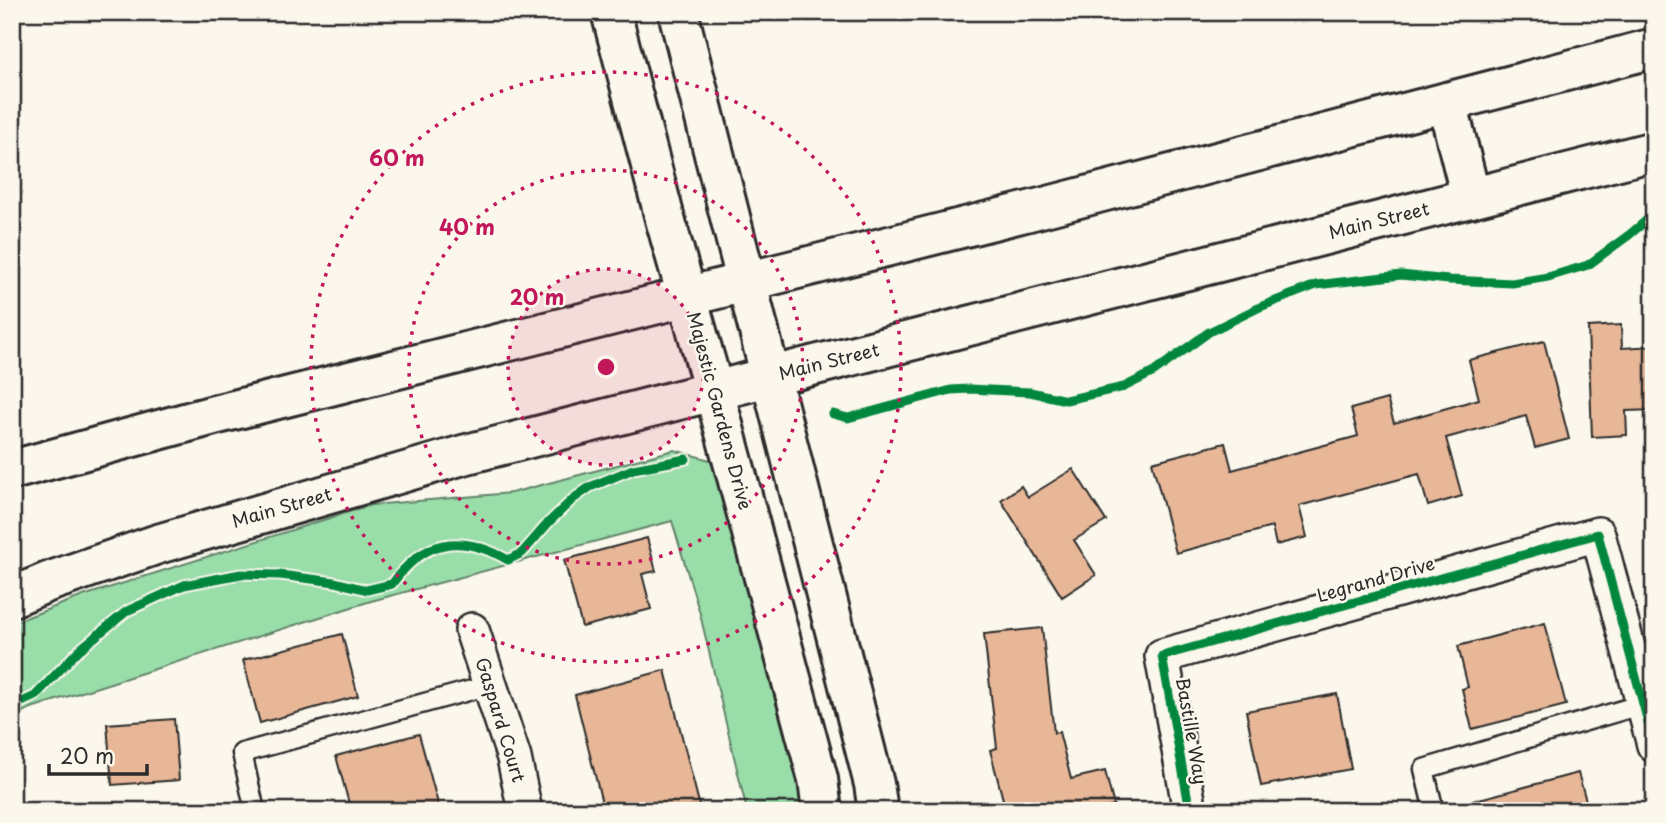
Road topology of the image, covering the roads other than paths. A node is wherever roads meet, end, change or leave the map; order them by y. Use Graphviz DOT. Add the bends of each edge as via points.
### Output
graph roads {
  1 [pos="611,12"];
  2 [pos="678,12"];
  3 [pos="1654,48"];
  4 [pos="1447,102"];
  5 [pos="1654,151"];
  6 [pos="1471,198"];
  7 [pos="746,282"];
  8 [pos="687,296"];
  9 [pos="770,377"];
  10 [pos="714,391"];
  11 [pos="12,470"];
  12 [pos="12,597"];
  13 [pos="472,630"];
  14 [pos="1162,656"];
  15 [pos="490,685"];
  16 [pos="1643,704"];
  17 [pos="1654,745"];
  18 [pos="255,811"];
  19 [pos="526,811"];
  20 [pos="822,811"];
  21 [pos="878,811"];
  22 [pos="1190,811"];
  23 [pos="1434,811"];
  1 -- 8 [label="main road, Majestic Gardens Drive"];
  2 -- 7 [label="main road"];
  3 -- 4 [label="main road"];
  4 -- 6 [label="main road"];
  4 -- 7 [label="main road"];
  5 -- 6 [label="main road, Main Street"];
  6 -- 9 [label="main road, Main Street"];
  7 -- 8 [label="main road"];
  7 -- 9 [label="main road"];
  8 -- 10 [label="main road, Majestic Gardens Drive"];
  8 -- 11 [label="main road"];
  9 -- 10 [label="main road, Main Street"];
  9 -- 21 [label="main road"];
  10 -- 12 [label="main road, Main Street" via="463,455 223,525"];
  10 -- 20 [label="main road, Majestic Gardens Drive" via="818,779"];
  13 -- 15 [label="street, Gaspard Court"];
  14 -- 16 [label="street, Legrand Drive" via="1598,534"];
  14 -- 22 [label="street, Bastille Way"];
  15 -- 18 [label="lane" via="242,753"];
  15 -- 19 [label="street, Gaspard Court"];
  16 -- 17 [label="street"];
  16 -- 23 [label="lane" via="1424,769"];
}
